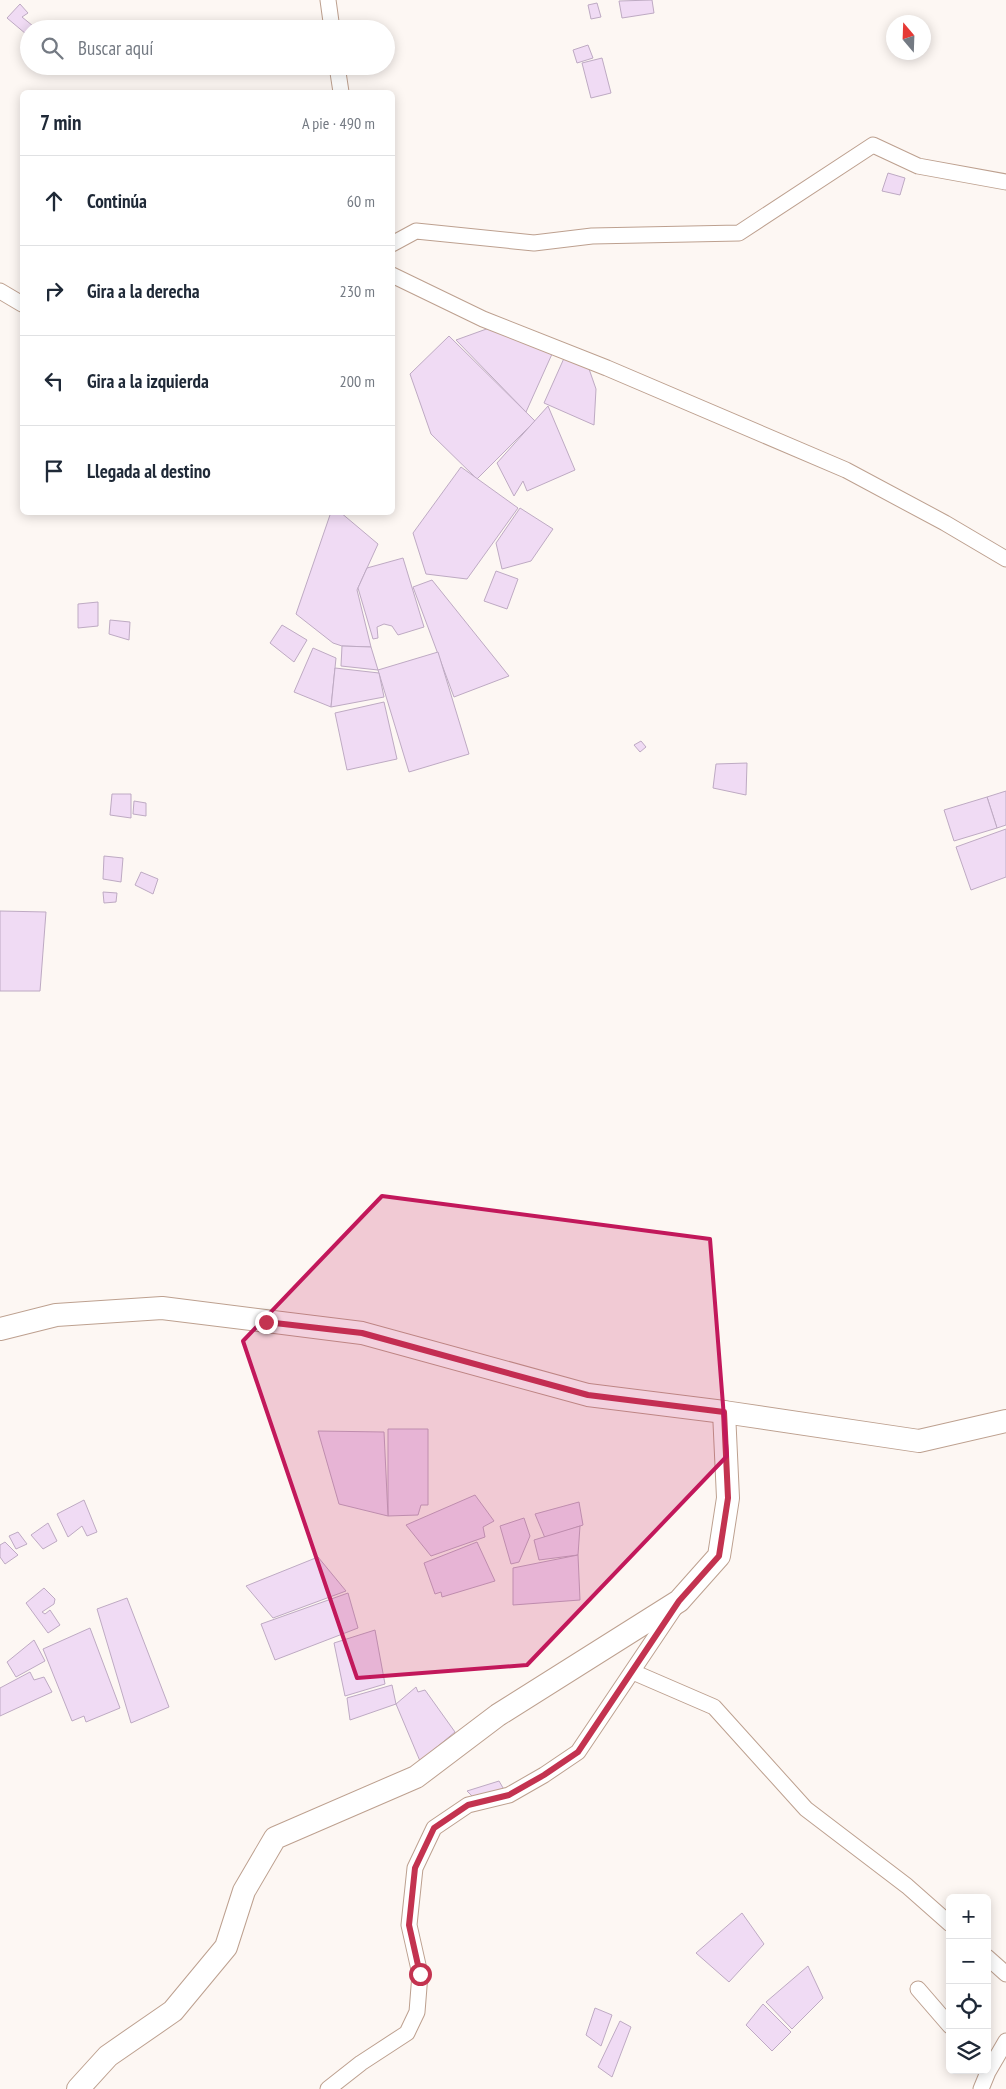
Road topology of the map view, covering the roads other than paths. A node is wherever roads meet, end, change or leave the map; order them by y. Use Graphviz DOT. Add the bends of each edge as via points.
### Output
graph roads {
  1 [pos="328,0"];
  2 [pos="331,20"];
  3 [pos="339,75"];
  4 [pos="341,90"];
  5 [pos="1006,182"];
  6 [pos="395,242"];
  7 [pos="395,276"];
  8 [pos="0,291"];
  9 [pos="20,303"];
  10 [pos="1006,559"];
  11 [pos="0,1329"];
  12 [pos="724,1412"];
  13 [pos="1006,1421"];
  14 [pos="679,1601"];
  15 [pos="633,1672"];
  16 [pos="946,1920"];
  17 [pos="991,1961"];
  18 [pos="1006,1974"];
  19 [pos="918,1989"];
  20 [pos="946,2021"];
  21 [pos="1006,2041"];
  22 [pos="991,2065"];
  23 [pos="986,2074"];
  24 [pos="78,2089"];
  25 [pos="328,2089"];
  26 [pos="981,2089"];
  1 -- 2 [label="street"];
  3 -- 4 [label="street"];
  5 -- 6 [label="street" via="918,166 874,145 739,233 592,236 534,243 416,230"];
  7 -- 10 [label="street" via="483,319 846,470"];
  8 -- 9 [label="street"];
  11 -- 12 [label="street" via="56,1315 162,1308 362,1333 588,1395"];
  12 -- 13 [label="street" via="919,1442"];
  12 -- 14 [label="street" via="728,1498 719,1556"];
  14 -- 15 [label="street"];
  14 -- 24 [label="street" via="498,1715 416,1777 275,1838 244,1891 226,1946 173,2011 108,2056"];
  15 -- 16 [label="street" via="714,1707 806,1809 907,1886"];
  15 -- 25 [label="street" via="578,1752 509,1795 468,1805 434,1828 415,1868 409,1925 420,1974 417,2012 407,2032"];
  17 -- 18 [label="street"];
  19 -- 20 [label="street"];
  21 -- 22 [label="street"];
  23 -- 26 [label="street"];
}
